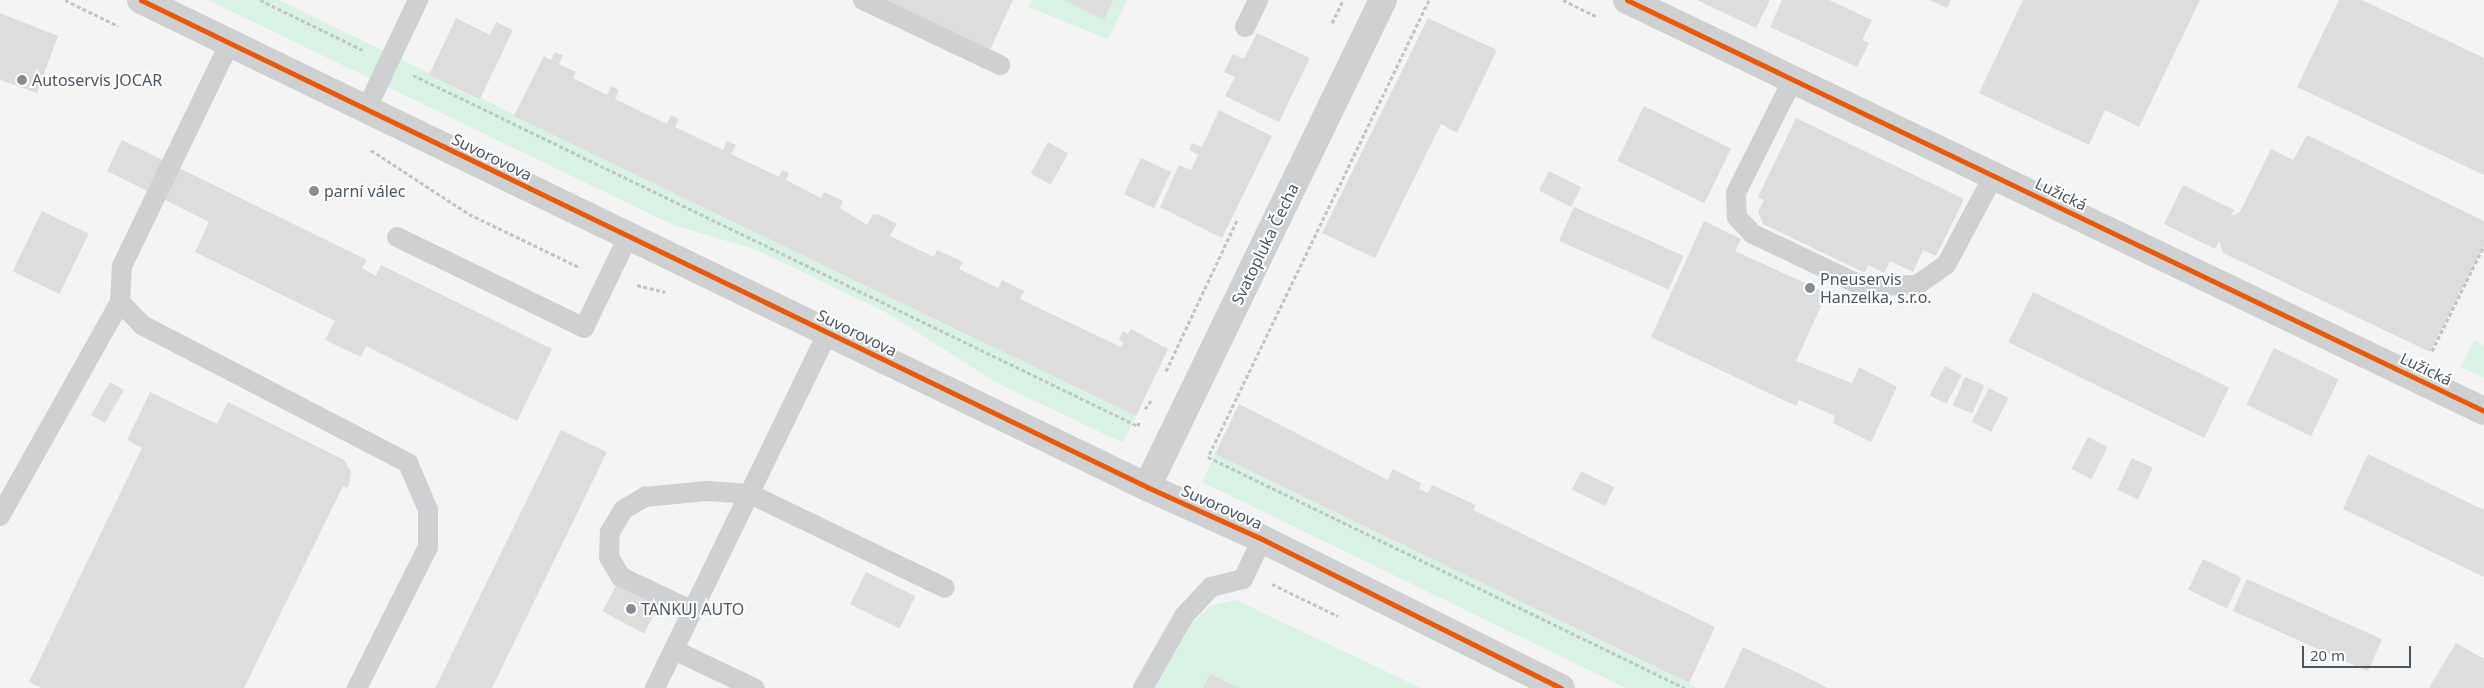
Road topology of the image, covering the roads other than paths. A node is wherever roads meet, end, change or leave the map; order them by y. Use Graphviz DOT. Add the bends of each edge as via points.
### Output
graph roads {
  1 [pos="141,0"];
  2 [pos="418,0"];
  3 [pos="863,0"];
  4 [pos="1258,0"];
  5 [pos="1383,0"];
  6 [pos="1628,0"];
  7 [pos="1245,28"];
  8 [pos="230,43"];
  9 [pos="1000,65"];
  10 [pos="1793,80"];
  11 [pos="366,110"];
  12 [pos="1994,175"];
  13 [pos="397,237"];
  14 [pos="628,237"];
  15 [pos="120,302"];
  16 [pos="827,333"];
  17 [pos="2484,411"];
  18 [pos="1147,487"];
  19 [pos="750,494"];
  20 [pos="0,516"];
  21 [pos="1262,539"];
  22 [pos="945,588"];
  23 [pos="693,611"];
  24 [pos="674,650"];
  25 [pos="745,686"];
  26 [pos="1555,687"];
  27 [pos="357,688"];
  28 [pos="655,688"];
  29 [pos="1143,688"];
  1 -- 8 [label="street, Suvorovova"];
  2 -- 11 [label="lane"];
  3 -- 9 [label="lane"];
  4 -- 7 [label="lane"];
  5 -- 18 [label="street, Svatopluka Čecha"];
  6 -- 10 [label="street, Lužická"];
  8 -- 11 [label="street, Suvorovova"];
  8 -- 15 [label="lane" via="122,266"];
  10 -- 12 [label="street, Lužická"];
  10 -- 12 [label="lane" via="1736,193 1737,216 1753,234 1862,286 1917,285 1946,266"];
  11 -- 14 [label="street, Suvorovova"];
  12 -- 17 [label="street, Lužická"];
  13 -- 14 [label="lane" via="584,328"];
  14 -- 16 [label="street, Suvorovova" via="728,282"];
  15 -- 20 [label="lane"];
  15 -- 27 [label="lane" via="142,325 408,463 428,510 428,547"];
  16 -- 18 [label="street, Suvorovova"];
  16 -- 19 [label="lane"];
  18 -- 21 [label="street, Suvorovova"];
  19 -- 22 [label="lane"];
  19 -- 23 [label="lane"];
  19 -- 23 [label="lane" via="706,491 645,497 623,510 610,532 608,557 621,577"];
  21 -- 26 [label="street, Suvorovova"];
  21 -- 29 [label="lane" via="1243,579 1212,588 1184,616"];
  23 -- 24 [label="lane"];
  24 -- 25 [label="lane"];
  24 -- 28 [label="lane"];
}
